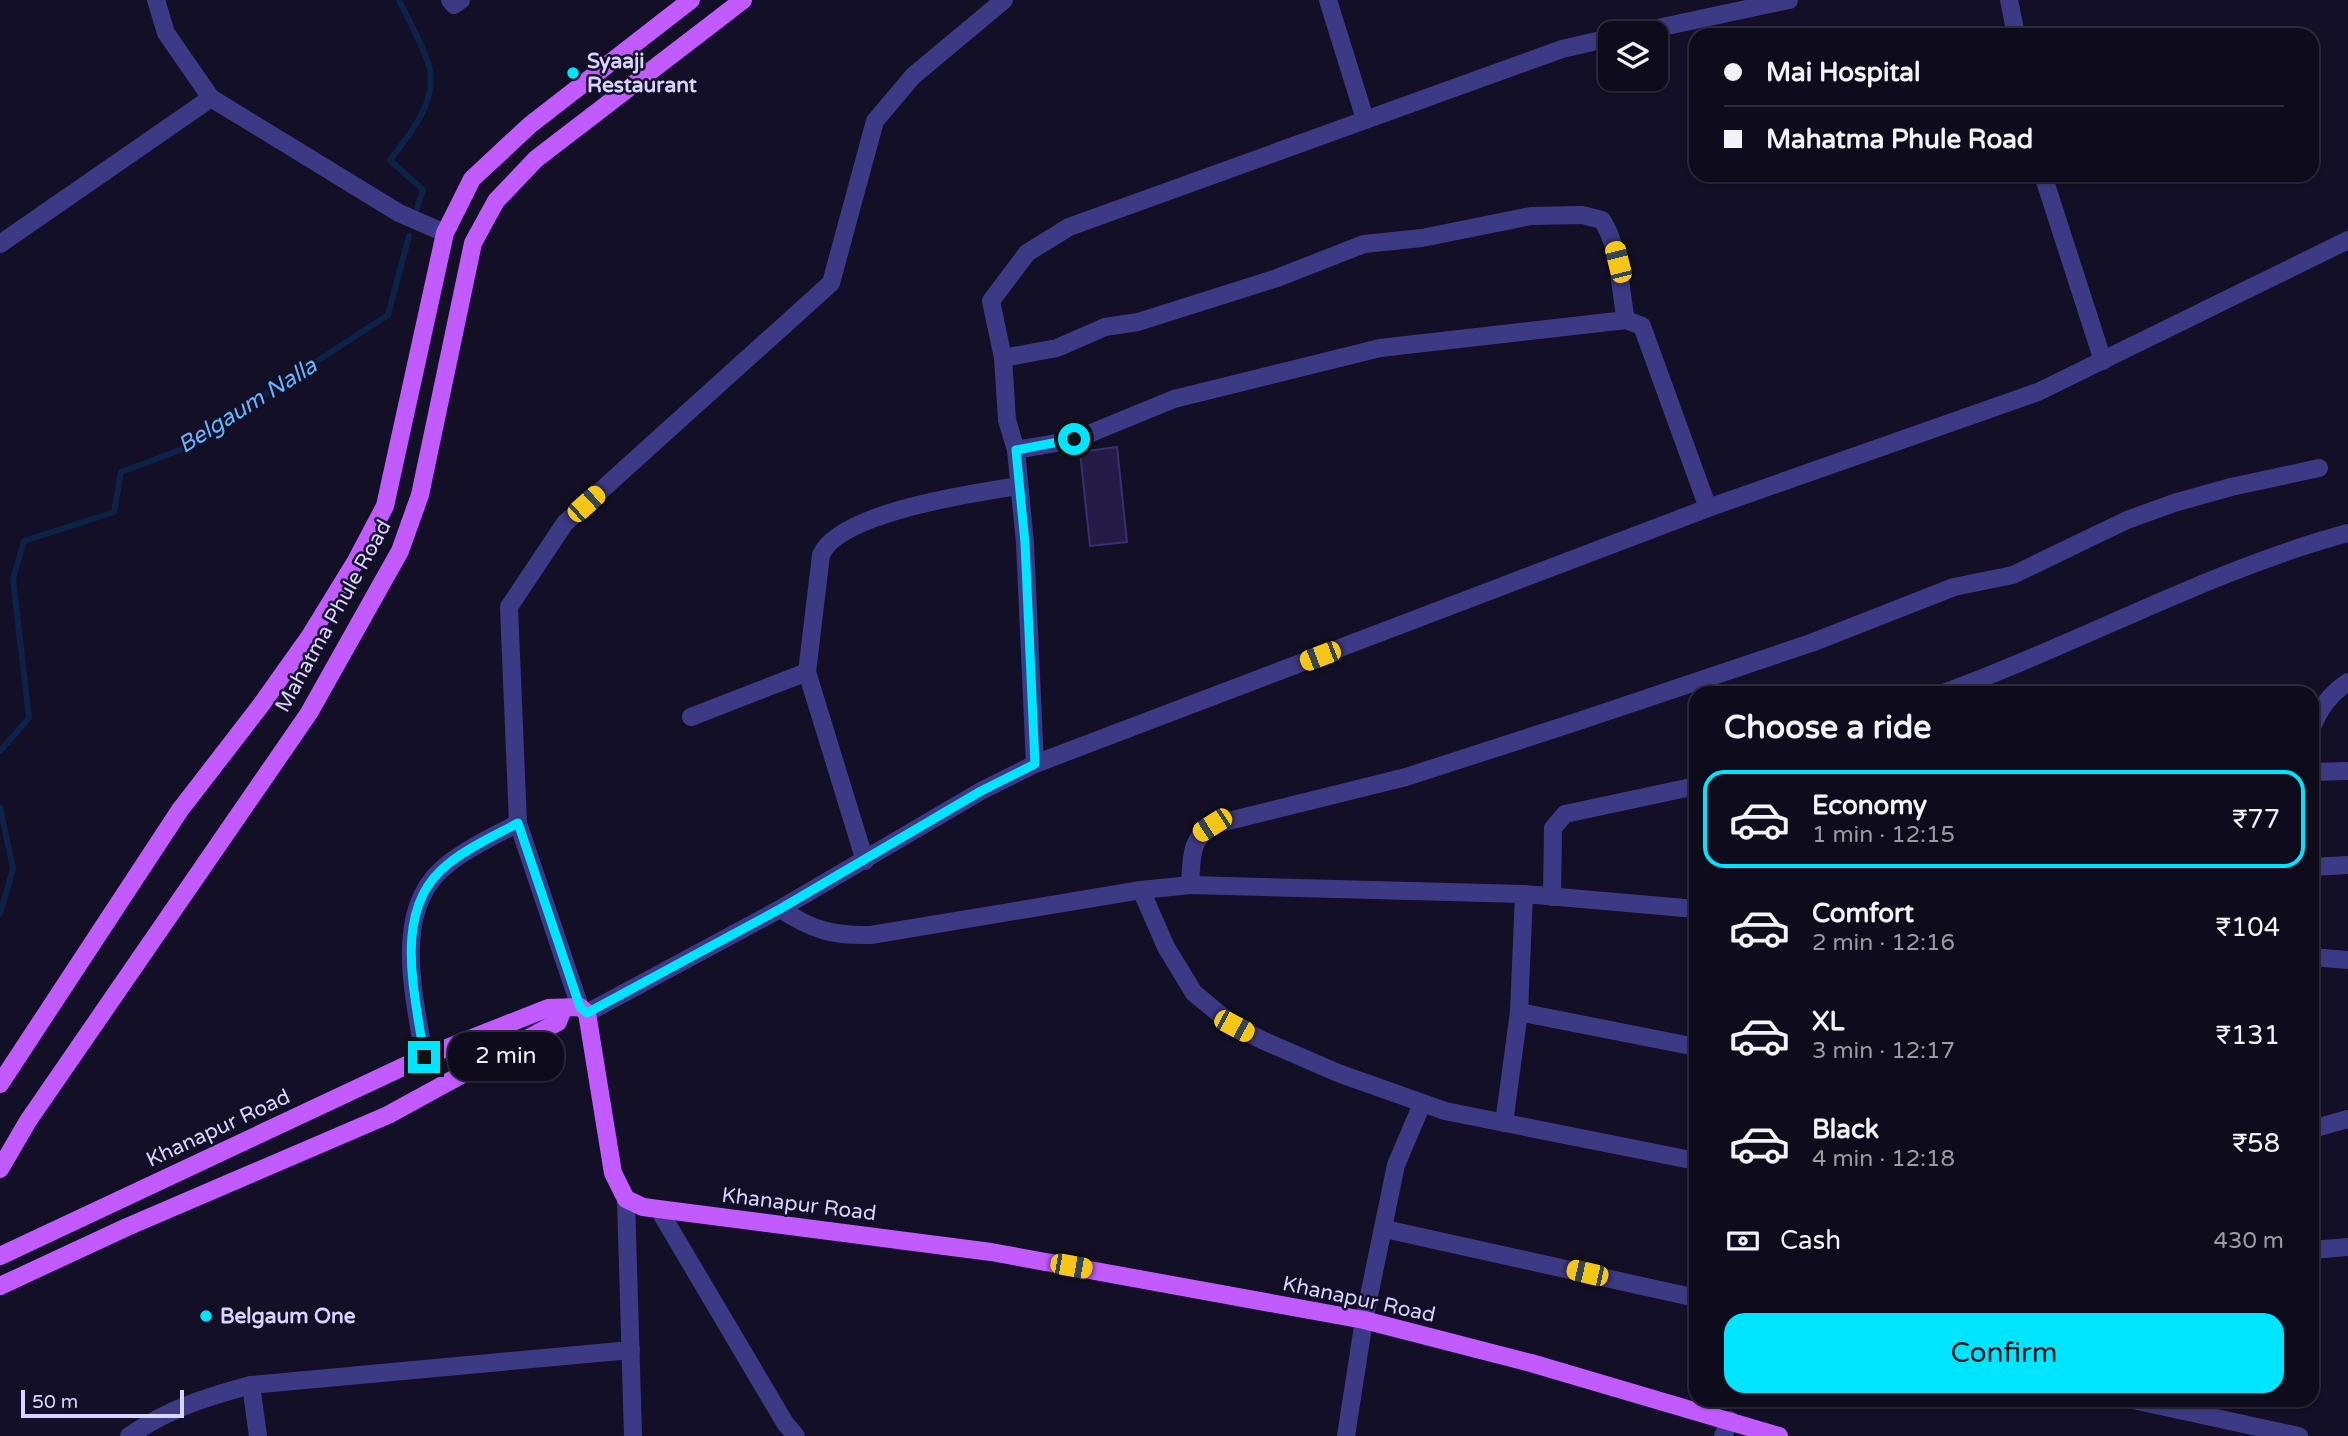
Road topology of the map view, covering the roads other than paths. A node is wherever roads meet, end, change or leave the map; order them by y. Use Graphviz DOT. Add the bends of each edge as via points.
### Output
graph roads {
  1 [pos="156,0"];
  2 [pos="450,0"];
  3 [pos="461,0"];
  4 [pos="691,0"];
  5 [pos="743,0"];
  6 [pos="1004,0"];
  7 [pos="1328,0"];
  8 [pos="1785,0"];
  9 [pos="2009,0"];
  10 [pos="1668,26"];
  11 [pos="2014,28"];
  12 [pos="1598,41"];
  13 [pos="211,99"];
  14 [pos="1365,119"];
  15 [pos="2045,182"];
  16 [pos="445,233"];
  17 [pos="2348,240"];
  18 [pos="0,244"];
  19 [pos="1626,320"];
  20 [pos="1003,358"];
  21 [pos="2103,361"];
  22 [pos="1016,450"];
  23 [pos="2319,468"];
  24 [pos="1019,485"];
  25 [pos="1708,508"];
  26 [pos="2348,533"];
  27 [pos="807,672"];
  28 [pos="2348,682"];
  29 [pos="1961,686"];
  30 [pos="2319,710"];
  31 [pos="691,717"];
  32 [pos="1035,764"];
  33 [pos="2348,771"];
  34 [pos="2319,772"];
  35 [pos="1689,787"];
  36 [pos="518,823"];
  37 [pos="865,861"];
  38 [pos="2348,865"];
  39 [pos="2319,867"];
  40 [pos="1190,885"];
  41 [pos="1141,890"];
  42 [pos="1524,894"];
  43 [pos="1552,897"];
  44 [pos="1689,908"];
  45 [pos="780,909"];
  46 [pos="2319,958"];
  47 [pos="2348,960"];
  48 [pos="577,1010"];
  49 [pos="1519,1012"];
  50 [pos="1689,1046"];
  51 [pos="424,1057"];
  52 [pos="0,1084"];
  53 [pos="1422,1104"];
  54 [pos="2348,1119"];
  55 [pos="1504,1123"];
  56 [pos="2319,1127"];
  57 [pos="1689,1160"];
  58 [pos="0,1169"];
  59 [pos="626,1199"];
  60 [pos="659,1210"];
  61 [pos="1385,1229"];
  62 [pos="2348,1247"];
  63 [pos="2319,1249"];
  64 [pos="0,1255"];
  65 [pos="0,1286"];
  66 [pos="1689,1296"];
  67 [pos="1364,1320"];
  68 [pos="631,1350"];
  69 [pos="251,1385"];
  70 [pos="2153,1407"];
  71 [pos="1726,1428"];
  72 [pos="2214,1428"];
  73 [pos="129,1436"];
  74 [pos="258,1436"];
  75 [pos="633,1436"];
  76 [pos="796,1436"];
  77 [pos="1346,1436"];
  78 [pos="1779,1436"];
  79 [pos="2299,1436"];
  1 -- 13 [label="street" via="166,33"];
  2 -- 3 [label="street" via="454,5"];
  4 -- 16 [label="main road, Mahatma Phule Road" via="501,149 472,179"];
  5 -- 58 [label="main road, Mahatma Phule Road" via="536,159 496,201 473,243 420,495 400,551 309,713 28,1121"];
  6 -- 36 [label="street" via="913,76 876,121 831,283 565,523 509,607"];
  7 -- 14 [label="street"];
  8 -- 10 [label="street"];
  9 -- 11 [label="street"];
  12 -- 14 [label="street" via="1562,49"];
  13 -- 16 [label="street" via="399,214"];
  13 -- 18 [label="street"];
  14 -- 20 [label="street" via="1069,227 1027,253 991,301"];
  15 -- 21 [label="street"];
  16 -- 52 [label="main road, Mahatma Phule Road" via="385,506 310,636 180,810"];
  17 -- 21 [label="street"];
  19 -- 20 [label="street" via="1612,234 1602,220 1582,215 1531,216 1422,238 1364,244 1277,278 1138,322 1105,327 1057,348"];
  19 -- 22 [label="street" via="1380,348 1174,399 1074,439"];
  19 -- 25 [label="street" via="1642,326"];
  20 -- 22 [label="street" via="1007,420"];
  21 -- 25 [label="street" via="2038,392"];
  22 -- 24 [label="street"];
  23 -- 40 [label="street" via="2174,503 2127,520 2013,575 1954,587 1811,643 1563,727 1406,777 1212,825 1193,845"];
  24 -- 27 [label="street" via="924,501 825,544"];
  24 -- 32 [label="street"];
  25 -- 32 [label="street"];
  26 -- 29 [label="street" via="2273,557"];
  27 -- 31 [label="street"];
  27 -- 37 [label="street"];
  28 -- 30 [label="street"];
  32 -- 37 [label="street"];
  33 -- 34 [label="street"];
  35 -- 43 [label="street" via="1565,814 1553,828"];
  36 -- 48 [label="street"];
  36 -- 51 [label="street" via="446,865 416,904 411,931"];
  37 -- 45 [label="street"];
  38 -- 39 [label="street"];
  40 -- 41 [label="street"];
  40 -- 42 [label="street"];
  41 -- 45 [label="street" via="871,935 838,936 806,926"];
  41 -- 53 [label="street" via="1194,993 1234,1026 1304,1060"];
  42 -- 43 [label="street"];
  42 -- 49 [label="street"];
  43 -- 44 [label="street"];
  45 -- 48 [label="street"];
  46 -- 47 [label="street"];
  48 -- 51 [label="main road, Khanapur Road" via="548,1008"];
  48 -- 59 [label="main road" via="613,1173"];
  48 -- 65 [label="main road" via="388,1115"];
  49 -- 50 [label="street"];
  49 -- 55 [label="street"];
  51 -- 64 [label="main road, Khanapur Road"];
  53 -- 55 [label="street"];
  53 -- 61 [label="street" via="1396,1165"];
  54 -- 56 [label="street"];
  55 -- 57 [label="street"];
  59 -- 60 [label="main road, Khanapur Road"];
  59 -- 68 [label="street"];
  60 -- 67 [label="main road, Khanapur Road" via="991,1252"];
  60 -- 76 [label="street"];
  61 -- 66 [label="street"];
  61 -- 67 [label="street"];
  62 -- 63 [label="street"];
  67 -- 71 [label="main road, Khanapur Road" via="1531,1363"];
  67 -- 77 [label="street"];
  68 -- 69 [label="street"];
  68 -- 75 [label="street"];
  69 -- 73 [label="street" via="190,1401"];
  69 -- 74 [label="street"];
  70 -- 72 [label="street"];
  71 -- 78 [label="main road, Khanapur Road"];
  72 -- 79 [label="street"];
}
